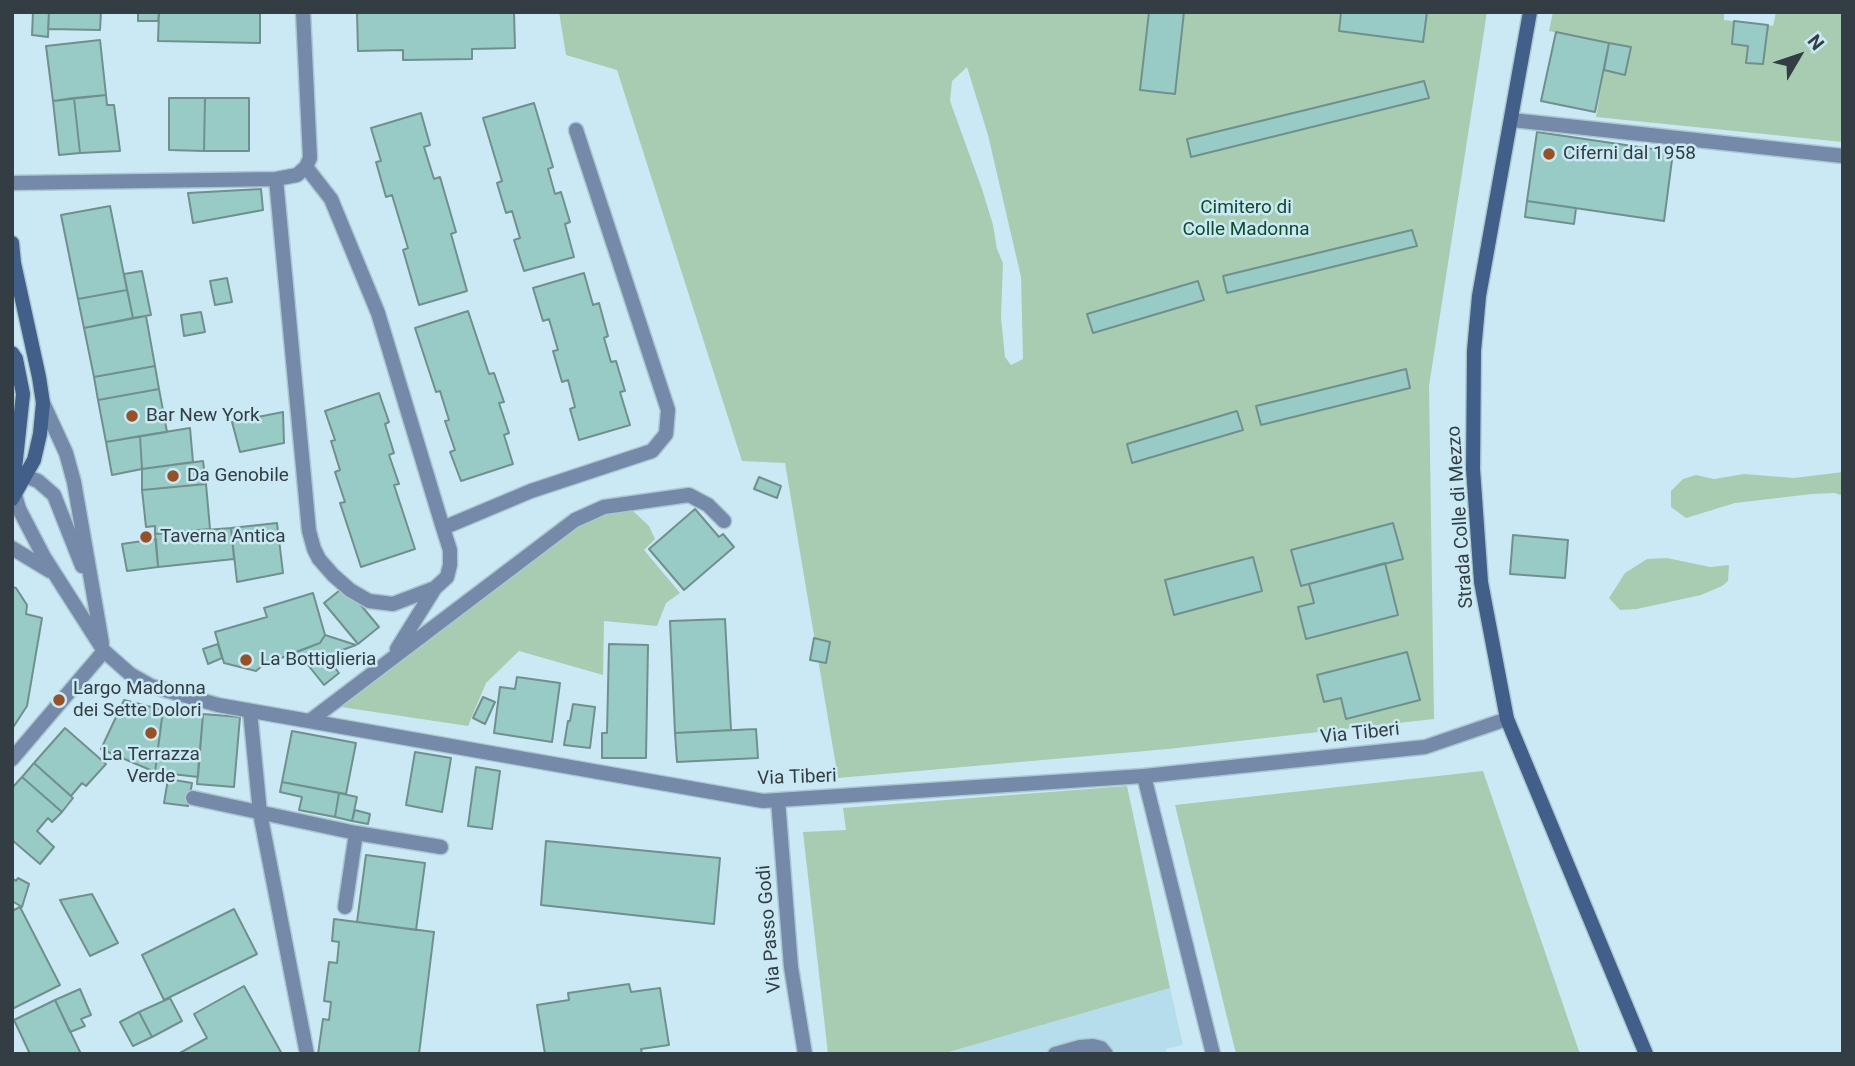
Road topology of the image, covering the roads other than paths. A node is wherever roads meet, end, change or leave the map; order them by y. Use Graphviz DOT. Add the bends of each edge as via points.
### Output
graph roads {
  1 [pos="303,12"];
  2 [pos="1530,12"];
  3 [pos="1512,120"];
  4 [pos="576,130"];
  5 [pos="1843,156"];
  6 [pos="306,167"];
  7 [pos="276,178"];
  8 [pos="12,183"];
  9 [pos="12,243"];
  10 [pos="13,267"];
  11 [pos="12,353"];
  12 [pos="43,403"];
  13 [pos="18,473"];
  14 [pos="14,497"];
  15 [pos="724,521"];
  16 [pos="443,528"];
  17 [pos="12,548"];
  18 [pos="55,575"];
  19 [pos="92,587"];
  20 [pos="435,588"];
  21 [pos="104,651"];
  22 [pos="392,658"];
  23 [pos="250,711"];
  24 [pos="1507,719"];
  25 [pos="311,720"];
  26 [pos="12,759"];
  27 [pos="1144,776"];
  28 [pos="193,798"];
  29 [pos="778,800"];
  30 [pos="260,813"];
  31 [pos="356,833"];
  32 [pos="441,847"];
  33 [pos="345,908"];
  34 [pos="307,1054"];
  35 [pos="805,1054"];
  36 [pos="1055,1054"];
  37 [pos="1106,1054"];
  38 [pos="1213,1054"];
  39 [pos="1646,1054"];
  1 -- 6 [label="street" via="310,153"];
  2 -- 3 [label="street, Strada Colle di Mezzo"];
  3 -- 5 [label="street"];
  3 -- 24 [label="street, Strada Colle di Mezzo" via="1479,296 1473,469 1481,582"];
  4 -- 16 [label="street" via="668,410 666,434 652,451 531,491"];
  6 -- 7 [label="street" via="293,177"];
  6 -- 16 [label="street" via="331,199 378,313"];
  7 -- 8 [label="street"];
  7 -- 20 [label="street" via="314,550 333,575 369,601 393,604"];
  9 -- 10 [label="street"];
  10 -- 12 [label="street"];
  11 -- 13 [label="street" via="23,394"];
  12 -- 13 [label="street" via="34,460"];
  12 -- 19 [label="street" via="74,482"];
  13 -- 14 [label="street"];
  13 -- 19 [label="street" via="48,487 58,501"];
  14 -- 18 [label="street"];
  15 -- 22 [label="street" via="689,495 604,507 549,538"];
  16 -- 20 [label="street" via="450,565 447,578"];
  17 -- 18 [label="street"];
  18 -- 21 [label="street"];
  19 -- 21 [label="street"];
  20 -- 22 [label="street"];
  21 -- 23 [label="street, Via Tiberi" via="151,686"];
  21 -- 26 [label="street"];
  22 -- 25 [label="street"];
  23 -- 25 [label="street, Via Tiberi"];
  23 -- 30 [label="street"];
  24 -- 27 [label="street, Via Tiberi" via="1425,747"];
  24 -- 39 [label="street, Strada Colle di Mezzo"];
  25 -- 29 [label="street, Via Tiberi" via="763,801"];
  27 -- 29 [label="street, Via Tiberi"];
  27 -- 38 [label="street"];
  28 -- 30 [label="street"];
  29 -- 35 [label="street, Via Passo Godi" via="791,967"];
  30 -- 31 [label="street"];
  30 -- 34 [label="street"];
  31 -- 32 [label="street"];
  31 -- 33 [label="street"];
  36 -- 37 [label="street" via="1093,1046"];
}
